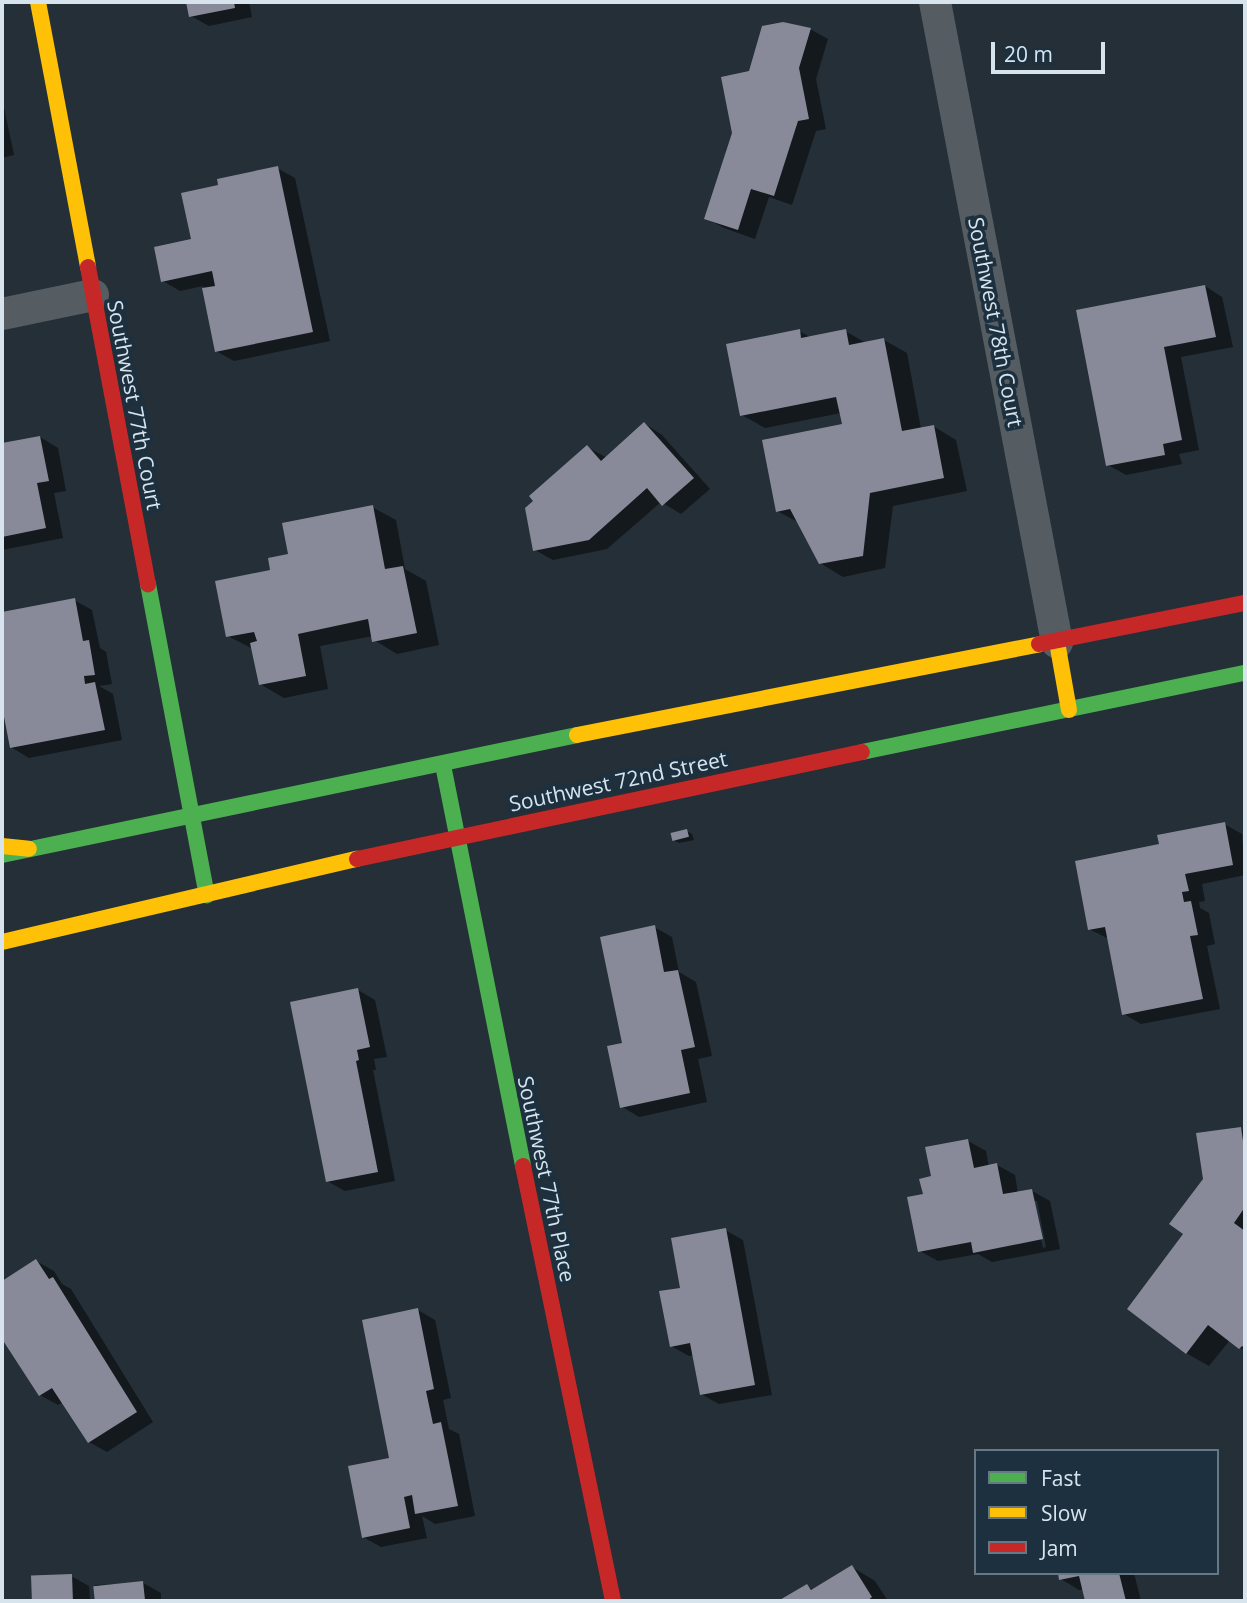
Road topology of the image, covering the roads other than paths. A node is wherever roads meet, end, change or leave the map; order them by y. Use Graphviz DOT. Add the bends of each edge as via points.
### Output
graph roads {
  1 [pos="38,2"];
  2 [pos="935,2"];
  3 [pos="93,295"];
  4 [pos="2,314"];
  5 [pos="1245,603"];
  6 [pos="1056,642"];
  7 [pos="1245,673"];
  8 [pos="1069,710"];
  9 [pos="443,765"];
  10 [pos="193,816"];
  11 [pos="456,836"];
  12 [pos="2,846"];
  13 [pos="29,849"];
  14 [pos="2,855"];
  15 [pos="207,895"];
  16 [pos="2,942"];
  17 [pos="614,1601"];
  1 -- 3 [label="main road, Southwest 77th Court"];
  2 -- 6 [label="street, Southwest 78th Court"];
  3 -- 4 [label="street"];
  3 -- 10 [label="main road, Southwest 77th Court"];
  5 -- 6 [label="main road"];
  6 -- 8 [label="main road"];
  6 -- 9 [label="main road"];
  7 -- 8 [label="main road, Southwest 72nd Street"];
  8 -- 11 [label="main road, Southwest 72nd Street"];
  9 -- 10 [label="main road"];
  9 -- 11 [label="main road, Southwest 77th Place"];
  10 -- 13 [label="main road"];
  10 -- 15 [label="main road, Southwest 77th Court"];
  11 -- 15 [label="main road, Southwest 72nd Street"];
  11 -- 17 [label="main road, Southwest 77th Place"];
  12 -- 13 [label="main road"];
  13 -- 14 [label="main road"];
  15 -- 16 [label="main road, Southwest 72nd Street"];
}
